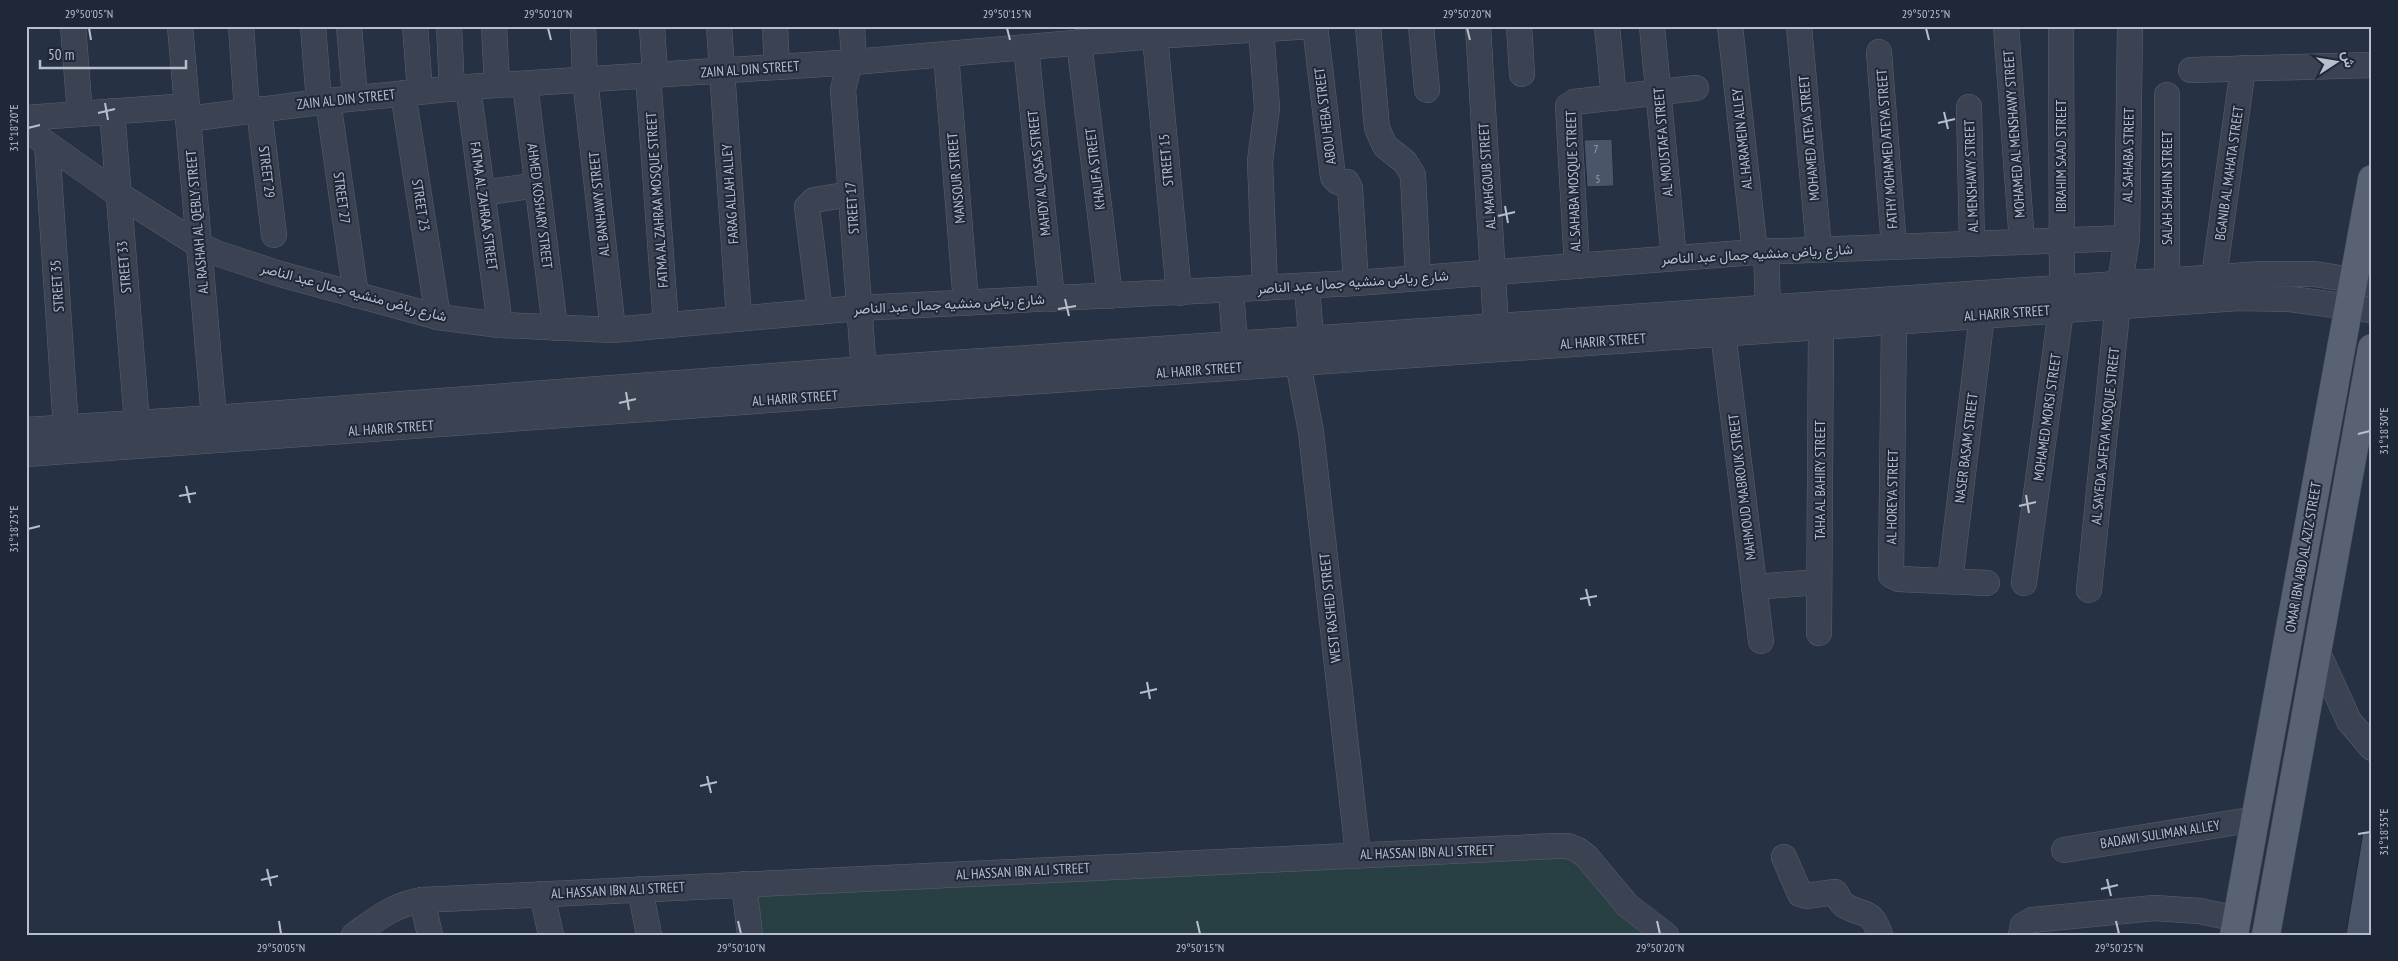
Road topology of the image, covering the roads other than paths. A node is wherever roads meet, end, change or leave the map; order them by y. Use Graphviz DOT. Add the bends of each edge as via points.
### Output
graph roads {
  1 [pos="73,26"];
  2 [pos="180,26"];
  3 [pos="241,26"];
  4 [pos="313,26"];
  5 [pos="350,26"];
  6 [pos="415,26"];
  7 [pos="449,26"];
  8 [pos="494,26"];
  9 [pos="583,26"];
  10 [pos="652,26"];
  11 [pos="719,26"];
  12 [pos="775,26"];
  13 [pos="852,26"];
  14 [pos="1308,26"];
  15 [pos="1368,26"];
  16 [pos="1421,26"];
  17 [pos="1478,26"];
  18 [pos="1519,26"];
  19 [pos="1607,26"];
  20 [pos="1652,26"];
  21 [pos="1730,26"];
  22 [pos="1799,26"];
  23 [pos="2006,26"];
  24 [pos="2061,26"];
  25 [pos="2130,26"];
  26 [pos="1230,29"];
  27 [pos="1261,29"];
  28 [pos="1154,31"];
  29 [pos="1079,42"];
  30 [pos="1026,47"];
  31 [pos="1879,52"];
  32 [pos="946,54"];
  33 [pos="854,62"];
  34 [pos="2372,65"];
  35 [pos="777,67"];
  36 [pos="2244,68"];
  37 [pos="722,70"];
  38 [pos="2191,70"];
  39 [pos="1522,74"];
  40 [pos="651,75"];
  41 [pos="585,79"];
  42 [pos="525,84"];
  43 [pos="497,85"];
  44 [pos="460,88"];
  45 [pos="1696,88"];
  46 [pos="1427,90"];
  47 [pos="412,92"];
  48 [pos="1658,93"];
  49 [pos="2167,95"];
  50 [pos="355,98"];
  51 [pos="1614,98"];
  52 [pos="324,101"];
  53 [pos="1968,107"];
  54 [pos="253,110"];
  55 [pos="112,111"];
  56 [pos="187,112"];
  57 [pos="80,114"];
  58 [pos="26,118"];
  59 [pos="26,129"];
  60 [pos="47,144"];
  61 [pos="2372,179"];
  62 [pos="537,185"];
  63 [pos="483,193"];
  64 [pos="118,194"];
  65 [pos="851,194"];
  66 [pos="274,234"];
  67 [pos="2127,238"];
  68 [pos="2061,241"];
  69 [pos="2022,242"];
  70 [pos="1972,244"];
  71 [pos="199,245"];
  72 [pos="1894,247"];
  73 [pos="1819,250"];
  74 [pos="1761,252"];
  75 [pos="1674,258"];
  76 [pos="1577,266"];
  77 [pos="1493,272"];
  78 [pos="2294,273"];
  79 [pos="2214,277"];
  80 [pos="1418,278"];
  81 [pos="2167,280"];
  82 [pos="2363,282"];
  83 [pos="1356,283"];
  84 [pos="1307,286"];
  85 [pos="1265,288"];
  86 [pos="1231,290"];
  87 [pos="1179,293"];
  88 [pos="2120,294"];
  89 [pos="356,295"];
  90 [pos="1110,296"];
  91 [pos="2062,298"];
  92 [pos="1052,299"];
  93 [pos="2290,299"];
  94 [pos="966,303"];
  95 [pos="1768,307"];
  96 [pos="860,308"];
  97 [pos="2360,309"];
  98 [pos="820,312"];
  99 [pos="1982,315"];
  100 [pos="438,317"];
  101 [pos="739,319"];
  102 [pos="1894,321"];
  103 [pos="500,325"];
  104 [pos="666,325"];
  105 [pos="1496,326"];
  106 [pos="1821,326"];
  107 [pos="555,328"];
  108 [pos="613,330"];
  109 [pos="1723,333"];
  110 [pos="1311,338"];
  111 [pos="1235,344"];
  112 [pos="2372,348"];
  113 [pos="1188,359"];
  114 [pos="1298,363"];
  115 [pos="865,381"];
  116 [pos="632,399"];
  117 [pos="214,418"];
  118 [pos="137,423"];
  119 [pos="26,430"];
  120 [pos="66,437"];
  121 [pos="26,454"];
  122 [pos="1819,582"];
  123 [pos="1950,582"];
  124 [pos="1987,583"];
  125 [pos="2024,583"];
  126 [pos="1754,587"];
  127 [pos="2089,590"];
  128 [pos="1819,633"];
  129 [pos="1761,641"];
  130 [pos="2318,653"];
  131 [pos="2372,748"];
  132 [pos="2256,819"];
  133 [pos="2064,850"];
  134 [pos="1358,854"];
  135 [pos="1784,857"];
  136 [pos="744,884"];
  137 [pos="640,889"];
  138 [pos="542,894"];
  139 [pos="422,900"];
  140 [pos="2235,927"];
  141 [pos="354,935"];
  142 [pos="430,935"];
  143 [pos="550,935"];
  144 [pos="649,935"];
  145 [pos="750,935"];
  146 [pos="1666,935"];
  147 [pos="1880,935"];
  148 [pos="2021,935"];
  149 [pos="2266,935"];
  1 -- 57 [label="street"];
  2 -- 56 [label="street, AL RASHAH AL QEBLY STREET"];
  3 -- 54 [label="street, STREET 29"];
  4 -- 52 [label="street, STREET 27"];
  5 -- 50 [label="street"];
  6 -- 47 [label="street, STREET 23"];
  7 -- 44 [label="street, FATMA AL ZAHRAA STREET"];
  8 -- 43 [label="street"];
  9 -- 41 [label="street, AL BANHAWY STREET"];
  10 -- 40 [label="street, FATMA AL ZAHRAA MOSQUE STREET"];
  11 -- 37 [label="street, FARAG ALLAH ALLEY"];
  12 -- 35 [label="street"];
  13 -- 33 [label="street, STREET 17"];
  14 -- 27 [label="street, ZAIN AL DIN STREET"];
  14 -- 83 [label="street, ABOU HEBA STREET" via="1333,177 1338,182 1347,182 1350,188"];
  15 -- 80 [label="street" via="1376,128 1385,146 1405,162 1413,175"];
  16 -- 46 [label="street"];
  17 -- 77 [label="street, AL MAHGOUB STREET"];
  18 -- 39 [label="street"];
  19 -- 51 [label="street"];
  20 -- 48 [label="street, AL MOUSTAFA STREET"];
  21 -- 74 [label="street, AL HARAMEIN ALLEY"];
  22 -- 73 [label="street, MOHAMED ATEYA STREET"];
  23 -- 69 [label="street, MOHAMED AL MENSHAWY STREET"];
  24 -- 68 [label="street, IBRAHIM SAAD STREET"];
  25 -- 67 [label="street, AL SAHABA STREET"];
  26 -- 27 [label="street, ZAIN AL DIN STREET"];
  26 -- 28 [label="street, ZAIN AL DIN STREET"];
  27 -- 85 [label="street" via="1267,108 1260,161"];
  28 -- 29 [label="street, ZAIN AL DIN STREET"];
  28 -- 87 [label="street, STREET 15"];
  29 -- 30 [label="street, ZAIN AL DIN STREET"];
  29 -- 90 [label="street, KHALIFA STREET"];
  30 -- 32 [label="street, ZAIN AL DIN STREET"];
  30 -- 92 [label="street, MAHDY AL QASAS STREET"];
  31 -- 72 [label="street, FATHY MOHAMED ATEYA STREET"];
  32 -- 33 [label="street, ZAIN AL DIN STREET"];
  32 -- 94 [label="street, MANSOUR STREET"];
  33 -- 35 [label="street, ZAIN AL DIN STREET"];
  33 -- 65 [label="street, STREET 17" via="848,70 843,89"];
  34 -- 36 [label="street"];
  35 -- 37 [label="street, ZAIN AL DIN STREET"];
  36 -- 38 [label="street"];
  36 -- 79 [label="street, BGANIB AL MAHATA STREET"];
  37 -- 40 [label="street, ZAIN AL DIN STREET"];
  37 -- 101 [label="street, FARAG ALLAH ALLEY"];
  40 -- 41 [label="street, ZAIN AL DIN STREET"];
  40 -- 104 [label="street, FATMA AL ZAHRAA MOSQUE STREET"];
  41 -- 42 [label="street, ZAIN AL DIN STREET"];
  41 -- 108 [label="street, AL BANHAWY STREET"];
  42 -- 43 [label="street, ZAIN AL DIN STREET"];
  42 -- 62 [label="street, AHMED KOSHARY STREET"];
  43 -- 44 [label="street, ZAIN AL DIN STREET"];
  44 -- 47 [label="street, ZAIN AL DIN STREET"];
  44 -- 63 [label="street, FATMA AL ZAHRAA STREET"];
  45 -- 48 [label="street, AL SAHABA MOSQUE STREET"];
  47 -- 50 [label="street, ZAIN AL DIN STREET"];
  47 -- 100 [label="street, STREET 23"];
  48 -- 51 [label="street, AL SAHABA MOSQUE STREET"];
  48 -- 75 [label="street, AL MOUSTAFA STREET"];
  49 -- 81 [label="street, SALAH SHAHIN STREET"];
  50 -- 52 [label="street, ZAIN AL DIN STREET"];
  51 -- 76 [label="street, AL SAHABA MOSQUE STREET" via="1572,103 1568,108"];
  52 -- 54 [label="street, ZAIN AL DIN STREET"];
  52 -- 89 [label="street, STREET 27"];
  53 -- 70 [label="street, AL MENSHAWY STREET"];
  54 -- 56 [label="street, ZAIN AL DIN STREET"];
  54 -- 66 [label="street, STREET 29"];
  55 -- 56 [label="street, ZAIN AL DIN STREET"];
  55 -- 57 [label="street, ZAIN AL DIN STREET"];
  55 -- 64 [label="street, STREET 33"];
  56 -- 71 [label="street, AL RASHAH AL QEBLY STREET"];
  57 -- 58 [label="street, ZAIN AL DIN STREET"];
  59 -- 60 [label="street, شارع رياض منشيه جمال عبد الناصر"];
  60 -- 64 [label="street, شارع رياض منشيه جمال عبد الناصر"];
  60 -- 120 [label="street, STREET 35"];
  61 -- 82 [label="main road, OMAR IBN ABD AL AZIZ STREET"];
  62 -- 63 [label="street"];
  62 -- 107 [label="street, AHMED KOSHARY STREET"];
  63 -- 103 [label="street, FATMA AL ZAHRAA STREET"];
  64 -- 71 [label="street, شارع رياض منشيه جمال عبد الناصر"];
  64 -- 118 [label="street, STREET 33"];
  65 -- 96 [label="street, STREET 17"];
  65 -- 98 [label="street" via="814,200 807,207"];
  67 -- 68 [label="street, شارع رياض منشيه جمال عبد الناصر"];
  67 -- 88 [label="street, AL SAHABA STREET"];
  68 -- 69 [label="street, شارع رياض منشيه جمال عبد الناصر"];
  68 -- 91 [label="street, IBRAHIM SAAD STREET"];
  69 -- 70 [label="street, شارع رياض منشيه جمال عبد الناصر"];
  70 -- 72 [label="street, شارع رياض منشيه جمال عبد الناصر"];
  71 -- 89 [label="street, شارع رياض منشيه جمال عبد الناصر" via="280,274"];
  71 -- 117 [label="street, AL RASHAH AL QEBLY STREET"];
  72 -- 73 [label="street, شارع رياض منشيه جمال عبد الناصر"];
  73 -- 74 [label="street, شارع رياض منشيه جمال عبد الناصر"];
  74 -- 75 [label="street, شارع رياض منشيه جمال عبد الناصر"];
  74 -- 95 [label="street, AL HARAMEIN ALLEY"];
  75 -- 76 [label="street, شارع رياض منشيه جمال عبد الناصر"];
  76 -- 77 [label="street, شارع رياض منشيه جمال عبد الناصر"];
  77 -- 80 [label="street, شارع رياض منشيه جمال عبد الناصر"];
  77 -- 105 [label="street, AL MAHGOUB STREET"];
  78 -- 79 [label="street, AL HARIR STREET"];
  78 -- 82 [label="street, AL HARIR STREET"];
  78 -- 93 [label="street" via="2299,280 2299,289"];
  79 -- 81 [label="street, AL HARIR STREET"];
  80 -- 83 [label="street, شارع رياض منشيه جمال عبد الناصر"];
  81 -- 88 [label="street, AL HARIR STREET"];
  82 -- 97 [label="main road, OMAR IBN ABD AL AZIZ STREET"];
  83 -- 84 [label="street, شارع رياض منشيه جمال عبد الناصر"];
  84 -- 85 [label="street, شارع رياض منشيه جمال عبد الناصر"];
  84 -- 110 [label="street"];
  85 -- 86 [label="street, شارع رياض منشيه جمال عبد الناصر"];
  86 -- 87 [label="street, شارع رياض منشيه جمال عبد الناصر"];
  86 -- 111 [label="street"];
  87 -- 90 [label="street, شارع رياض منشيه جمال عبد الناصر"];
  88 -- 91 [label="street, AL HARIR STREET"];
  88 -- 93 [label="street, AL HARIR STREET"];
  88 -- 127 [label="street, AL SAYEDA SAFEYA MOSQUE STREET"];
  89 -- 100 [label="street, شارع رياض منشيه جمال عبد الناصر"];
  90 -- 92 [label="street, شارع رياض منشيه جمال عبد الناصر"];
  91 -- 95 [label="street, AL HARIR STREET"];
  91 -- 99 [label="street, AL HARIR STREET"];
  91 -- 125 [label="street, MOHAMED MORSI STREET"];
  92 -- 94 [label="street, شارع رياض منشيه جمال عبد الناصر"];
  93 -- 97 [label="street, AL HARIR STREET"];
  94 -- 96 [label="street, شارع رياض منشيه جمال عبد الناصر"];
  95 -- 105 [label="street, AL HARIR STREET"];
  96 -- 98 [label="street, شارع رياض منشيه جمال عبد الناصر"];
  96 -- 115 [label="street, STREET 17"];
  97 -- 132 [label="main road, OMAR IBN ABD AL AZIZ STREET"];
  98 -- 101 [label="street, شارع رياض منشيه جمال عبد الناصر"];
  99 -- 102 [label="street, AL HARIR STREET"];
  99 -- 123 [label="street, NASER BASAM STREET"];
  100 -- 103 [label="street, شارع رياض منشيه جمال عبد الناصر"];
  101 -- 104 [label="street, شارع رياض منشيه جمال عبد الناصر"];
  102 -- 106 [label="street, AL HARIR STREET"];
  102 -- 123 [label="street, AL HOREYA STREET" via="1891,575 1899,579"];
  103 -- 107 [label="street, شارع رياض منشيه جمال عبد الناصر"];
  104 -- 108 [label="street, شارع رياض منشيه جمال عبد الناصر"];
  105 -- 110 [label="street, AL HARIR STREET"];
  106 -- 109 [label="street, AL HARIR STREET"];
  106 -- 122 [label="street, TAHA AL BAHIRY STREET"];
  107 -- 108 [label="street, شارع رياض منشيه جمال عبد الناصر"];
  109 -- 114 [label="street, AL HARIR STREET"];
  109 -- 126 [label="street, MAHMOUD MABROUK STREET"];
  110 -- 111 [label="street, AL HARIR STREET"];
  111 -- 113 [label="street, AL HARIR STREET"];
  112 -- 130 [label="main road"];
  113 -- 114 [label="street, AL HARIR STREET"];
  113 -- 115 [label="street, AL HARIR STREET"];
  114 -- 134 [label="street, WEST RASHED STREET" via="1311,432"];
  115 -- 116 [label="street, AL HARIR STREET"];
  116 -- 117 [label="street, AL HARIR STREET"];
  116 -- 120 [label="street, AL HARIR STREET"];
  117 -- 118 [label="street, AL HARIR STREET"];
  118 -- 120 [label="street, AL HARIR STREET"];
  119 -- 120 [label="street, AL HARIR STREET"];
  120 -- 121 [label="street, AL HARIR STREET"];
  122 -- 126 [label="street"];
  122 -- 128 [label="street, TAHA AL BAHIRY STREET"];
  123 -- 124 [label="street, AL HOREYA STREET"];
  126 -- 129 [label="street, MAHMOUD MABROUK STREET"];
  130 -- 131 [label="street" via="2349,721"];
  130 -- 149 [label="main road"];
  132 -- 133 [label="street, BADAWI SULIMAN ALLEY"];
  132 -- 140 [label="main road, OMAR IBN ABD AL AZIZ STREET"];
  134 -- 136 [label="street, AL HASSAN IBN ALI STREET"];
  134 -- 146 [label="street, AL HASSAN IBN ALI STREET" via="1568,846 1587,857 1628,906"];
  135 -- 147 [label="street" via="1800,894 1835,892 1844,906 1866,913"];
  136 -- 137 [label="street, AL HASSAN IBN ALI STREET"];
  136 -- 145 [label="street"];
  137 -- 138 [label="street, AL HASSAN IBN ALI STREET"];
  137 -- 144 [label="street"];
  138 -- 139 [label="street, AL HASSAN IBN ALI STREET"];
  138 -- 143 [label="street"];
  139 -- 141 [label="street, AL HASSAN IBN ALI STREET" via="390,908"];
  139 -- 142 [label="street"];
  140 -- 148 [label="street" via="2200,911 2154,908 2032,920 2023,925"];
}
